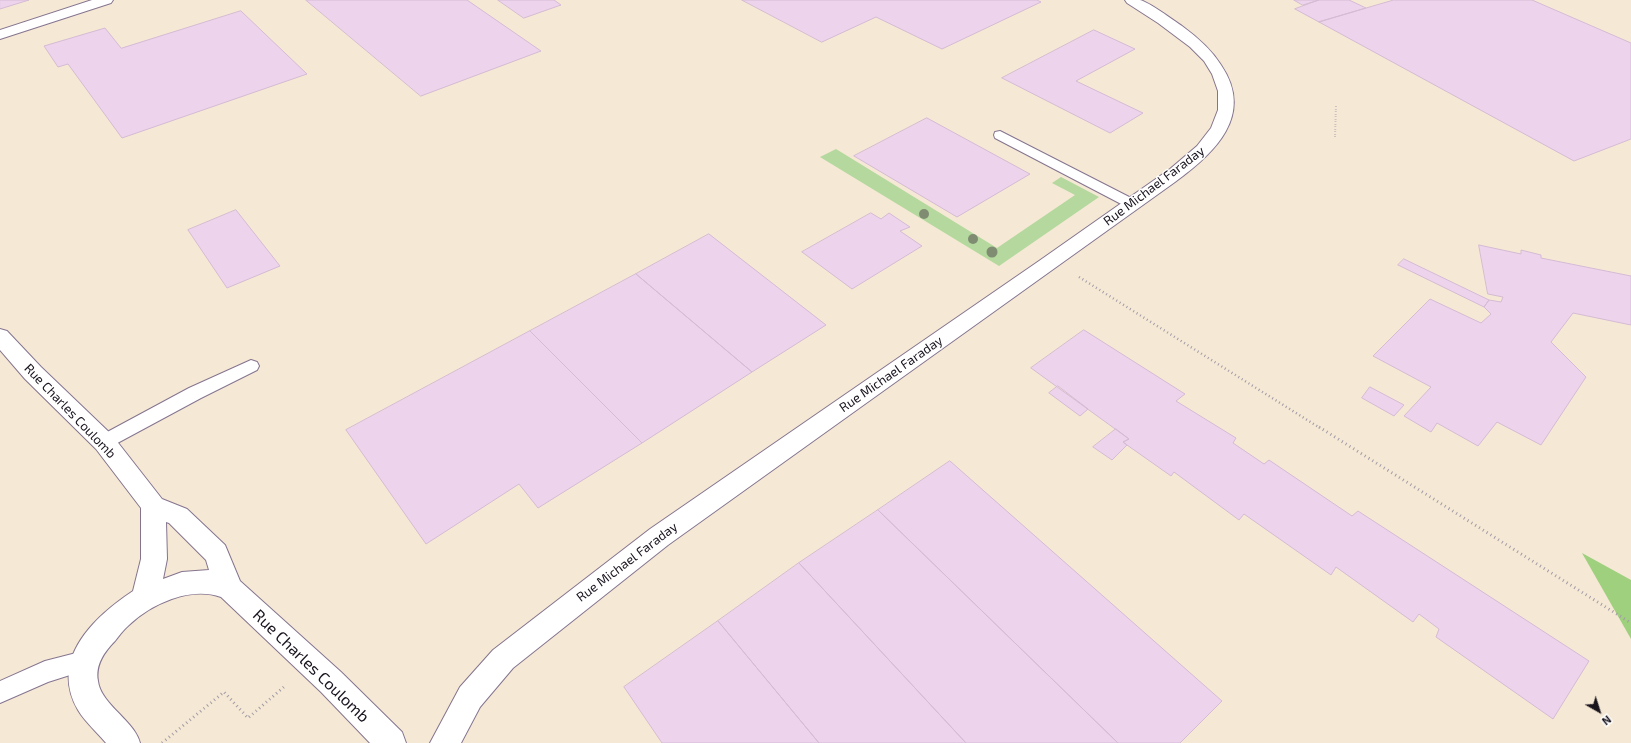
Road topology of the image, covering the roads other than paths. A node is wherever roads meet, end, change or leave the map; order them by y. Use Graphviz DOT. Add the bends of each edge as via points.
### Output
graph roads {
  1 [pos="106,0"];
  2 [pos="1132,0"];
  3 [pos="0,35"];
  4 [pos="1000,135"];
  5 [pos="1132,204"];
  6 [pos="0,336"];
  7 [pos="251,366"];
  8 [pos="104,442"];
  9 [pos="153,506"];
  10 [pos="230,589"];
  11 [pos="145,598"];
  12 [pos="84,661"];
  13 [pos="0,692"];
  14 [pos="126,743"];
  15 [pos="390,743"];
  16 [pos="445,743"];
  1 -- 3 [label="street"];
  2 -- 5 [label="street, Rue Michael Faraday" via="1186,35 1204,53 1224,87 1226,108 1220,126 1207,146 1188,164"];
  4 -- 5 [label="lane"];
  5 -- 16 [label="street, Rue Michael Faraday" via="658,537 566,609 503,660 470,697"];
  6 -- 8 [label="street, Rue Charles Coulomb" via="33,373"];
  7 -- 8 [label="lane"];
  8 -- 9 [label="street, Rue Charles Coulomb"];
  9 -- 10 [label="street, Rue Charles Coulomb" via="178,516 216,553"];
  9 -- 11 [label="street" via="154,559"];
  10 -- 11 [label="street, Rue Charles Coulomb" via="211,582 182,584"];
  10 -- 15 [label="street, Rue Charles Coulomb" via="312,663"];
  11 -- 12 [label="street, Rue Charles Coulomb" via="119,616 99,638"];
  12 -- 13 [label="lane" via="45,672"];
  12 -- 14 [label="street" via="83,681 89,700"];
}
